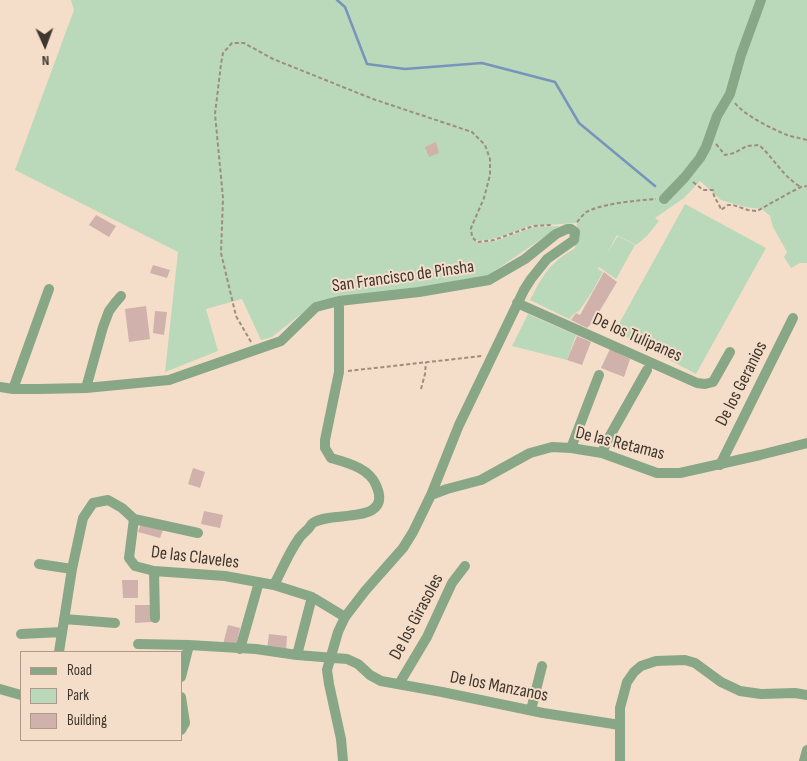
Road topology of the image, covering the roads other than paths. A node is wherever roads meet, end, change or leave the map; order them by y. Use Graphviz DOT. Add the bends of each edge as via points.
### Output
graph roads {
  1 [pos="761,0"];
  2 [pos="664,199"];
  3 [pos="49,289"];
  4 [pos="122,296"];
  5 [pos="339,301"];
  6 [pos="517,303"];
  7 [pos="793,318"];
  8 [pos="730,352"];
  9 [pos="647,370"];
  10 [pos="599,375"];
  11 [pos="0,387"];
  12 [pos="86,388"];
  13 [pos="12,389"];
  14 [pos="807,443"];
  15 [pos="571,448"];
  16 [pos="602,453"];
  17 [pos="720,465"];
  18 [pos="431,495"];
  19 [pos="134,519"];
  20 [pos="198,533"];
  21 [pos="39,564"];
  22 [pos="465,566"];
  23 [pos="72,569"];
  24 [pos="154,571"];
  25 [pos="259,582"];
  26 [pos="274,585"];
  27 [pos="312,597"];
  28 [pos="345,617"];
  29 [pos="155,618"];
  30 [pos="64,619"];
  31 [pos="115,623"];
  32 [pos="62,632"];
  33 [pos="21,634"];
  34 [pos="138,644"];
  35 [pos="189,645"];
  36 [pos="240,649"];
  37 [pos="59,651"];
  38 [pos="297,655"];
  39 [pos="332,658"];
  40 [pos="542,666"];
  41 [pos="182,673"];
  42 [pos="400,684"];
  43 [pos="0,689"];
  44 [pos="20,695"];
  45 [pos="807,695"];
  46 [pos="182,704"];
  47 [pos="531,710"];
  48 [pos="620,725"];
  49 [pos="182,728"];
  50 [pos="807,750"];
  51 [pos="343,761"];
  52 [pos="620,761"];
  53 [pos="804,761"];
  1 -- 2 [label="street" via="730,94 717,116 710,138 686,177"];
  3 -- 13 [label="street"];
  4 -- 12 [label="street" via="109,311"];
  5 -- 6 [label="street, San Francisco de Pinsha" via="489,280 525,259 556,234 576,227 574,240 547,259"];
  5 -- 12 [label="street, San Francisco de Pinsha" via="316,307 281,341 169,380"];
  5 -- 26 [label="street" via="339,372 325,448 331,458 366,471 375,482 379,501 369,512 314,522 298,540"];
  6 -- 8 [label="street, De los Tulipanes" via="697,383 712,382"];
  6 -- 18 [label="street" via="459,425"];
  7 -- 17 [label="street, De los Geranios"];
  9 -- 16 [label="street"];
  10 -- 15 [label="street"];
  11 -- 13 [label="street, San Francisco de Pinsha"];
  12 -- 13 [label="street, San Francisco de Pinsha"];
  14 -- 17 [label="street, De las Retamas"];
  15 -- 16 [label="street, De las Retamas"];
  15 -- 18 [label="street, De las Retamas" via="552,447 530,453 481,480"];
  16 -- 17 [label="street, De las Retamas" via="658,473 680,473"];
  18 -- 28 [label="street" via="403,548"];
  19 -- 20 [label="street"];
  19 -- 23 [label="street" via="108,500 93,503 83,518"];
  19 -- 24 [label="street, De las Claveles" via="129,558 135,566"];
  21 -- 23 [label="street"];
  22 -- 42 [label="street, De los Girasoles" via="452,583"];
  23 -- 30 [label="street"];
  24 -- 25 [label="street, De las Claveles"];
  24 -- 29 [label="street"];
  25 -- 26 [label="street, De las Claveles"];
  25 -- 36 [label="street"];
  26 -- 27 [label="street, De las Claveles"];
  27 -- 28 [label="street, De las Claveles"];
  27 -- 38 [label="street"];
  28 -- 39 [label="street"];
  30 -- 31 [label="street"];
  30 -- 32 [label="street"];
  32 -- 33 [label="street"];
  32 -- 37 [label="street"];
  34 -- 35 [label="street, De los Manzanos"];
  35 -- 36 [label="street, De los Manzanos"];
  35 -- 41 [label="street"];
  36 -- 38 [label="street, De los Manzanos"];
  38 -- 39 [label="street, De los Manzanos"];
  39 -- 42 [label="street, De los Manzanos" via="348,659 381,681"];
  39 -- 51 [label="street" via="327,670"];
  40 -- 47 [label="street"];
  42 -- 47 [label="street, De los Manzanos"];
  43 -- 44 [label="street"];
  45 -- 48 [label="street" via="740,690 721,682 695,663 656,661 641,666 628,682 620,708"];
  46 -- 49 [label="street" via="185,723"];
  47 -- 48 [label="street, De los Manzanos"];
  48 -- 52 [label="street"];
  50 -- 53 [label="street"];
}
